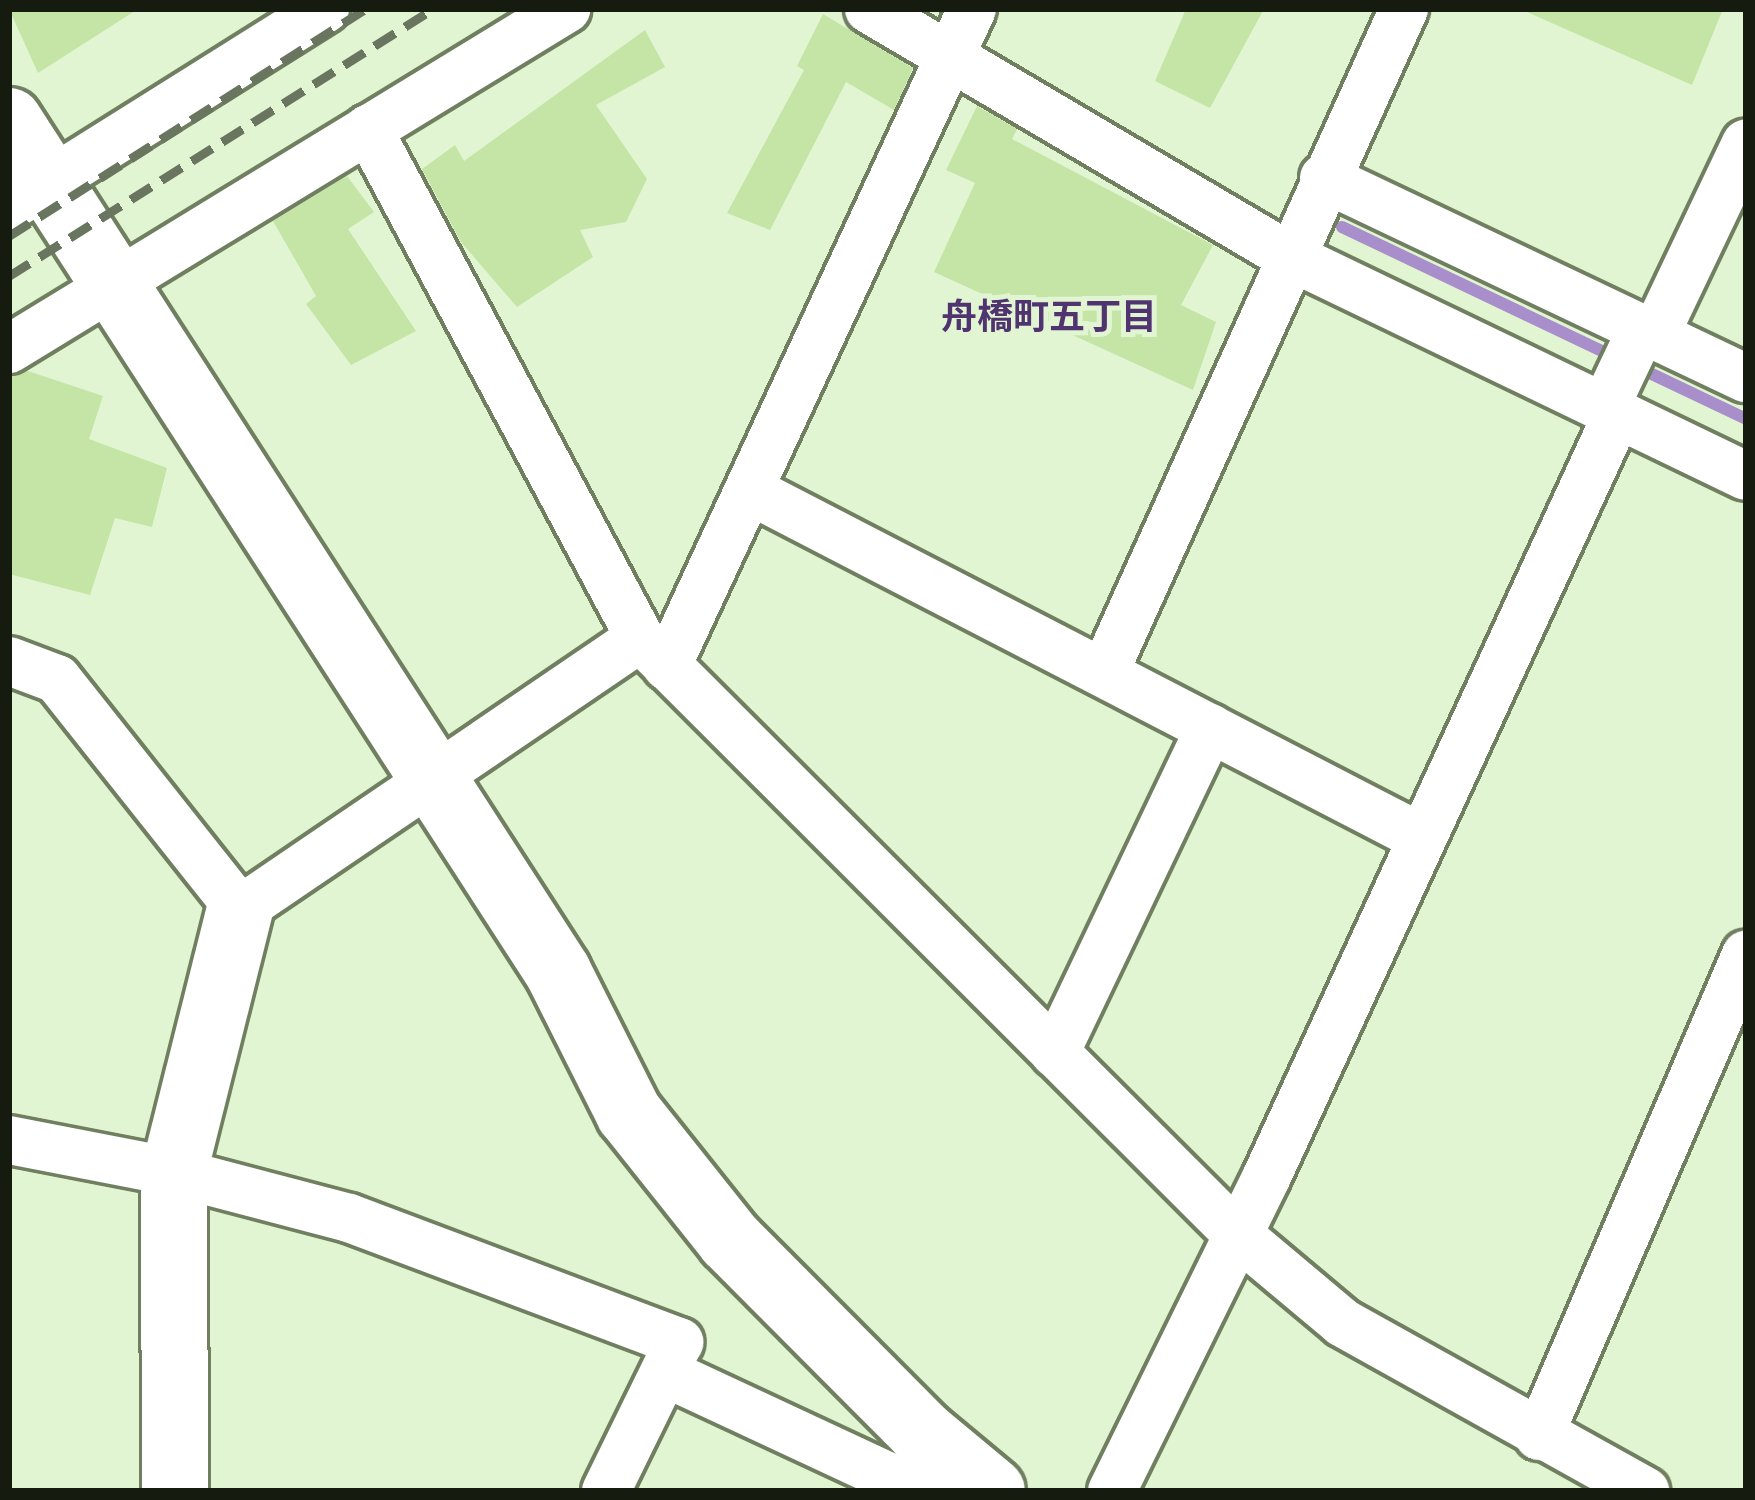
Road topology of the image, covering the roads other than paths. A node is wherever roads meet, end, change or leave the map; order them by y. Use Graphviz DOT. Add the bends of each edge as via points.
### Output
graph roads {
  1 [pos="326,9"];
  2 [pos="566,9"];
  3 [pos="869,9"];
  4 [pos="972,9"];
  5 [pos="1404,9"];
  6 [pos="949,55"];
  7 [pos="9,121"];
  8 [pos="368,129"];
  9 [pos="1746,142"];
  10 [pos="1324,178"];
  11 [pos="28,195"];
  12 [pos="1286,255"];
  13 [pos="115,284"];
  14 [pos="1644,334"];
  15 [pos="9,350"];
  16 [pos="1746,378"];
  17 [pos="1611,405"];
  18 [pos="1746,476"];
  19 [pos="749,490"];
  20 [pos="654,652"];
  21 [pos="9,661"];
  22 [pos="1104,674"];
  23 [pos="1210,728"];
  24 [pos="428,776"];
  25 [pos="1420,837"];
  26 [pos="240,910"];
  27 [pos="1746,955"];
  28 [pos="1055,1053"];
  29 [pos="9,1140"];
  30 [pos="174,1172"];
  31 [pos="1237,1234"];
  32 [pos="668,1374"];
  33 [pos="1539,1436"];
  34 [pos="175,1491"];
  35 [pos="606,1491"];
  36 [pos="919,1491"];
  37 [pos="992,1491"];
  38 [pos="1112,1491"];
  39 [pos="1645,1491"];
  1 -- 11 [label="street"];
  2 -- 8 [label="street"];
  3 -- 6 [label="street"];
  4 -- 6 [label="street"];
  5 -- 10 [label="street"];
  6 -- 12 [label="street"];
  6 -- 19 [label="street"];
  7 -- 11 [label="street"];
  8 -- 13 [label="street"];
  8 -- 20 [label="street"];
  9 -- 14 [label="street"];
  10 -- 12 [label="street"];
  10 -- 14 [label="street"];
  11 -- 13 [label="street"];
  12 -- 17 [label="street"];
  12 -- 22 [label="street"];
  13 -- 15 [label="street"];
  13 -- 24 [label="street"];
  14 -- 16 [label="street"];
  14 -- 17 [label="street"];
  17 -- 18 [label="street"];
  17 -- 25 [label="street"];
  19 -- 20 [label="street"];
  19 -- 22 [label="street"];
  20 -- 24 [label="street"];
  20 -- 28 [label="street"];
  21 -- 26 [label="street" via="57,679"];
  22 -- 23 [label="street"];
  23 -- 25 [label="street"];
  23 -- 28 [label="street"];
  24 -- 26 [label="street"];
  24 -- 37 [label="street" via="558,972 629,1113 715,1222 921,1432"];
  25 -- 31 [label="street"];
  26 -- 30 [label="street"];
  27 -- 33 [label="street"];
  28 -- 31 [label="street"];
  29 -- 30 [label="street"];
  30 -- 32 [label="street" via="349,1218 679,1342"];
  30 -- 34 [label="street"];
  31 -- 33 [label="street" via="1343,1323"];
  31 -- 38 [label="street"];
  32 -- 35 [label="street"];
  32 -- 36 [label="street"];
  33 -- 39 [label="street"];
}
